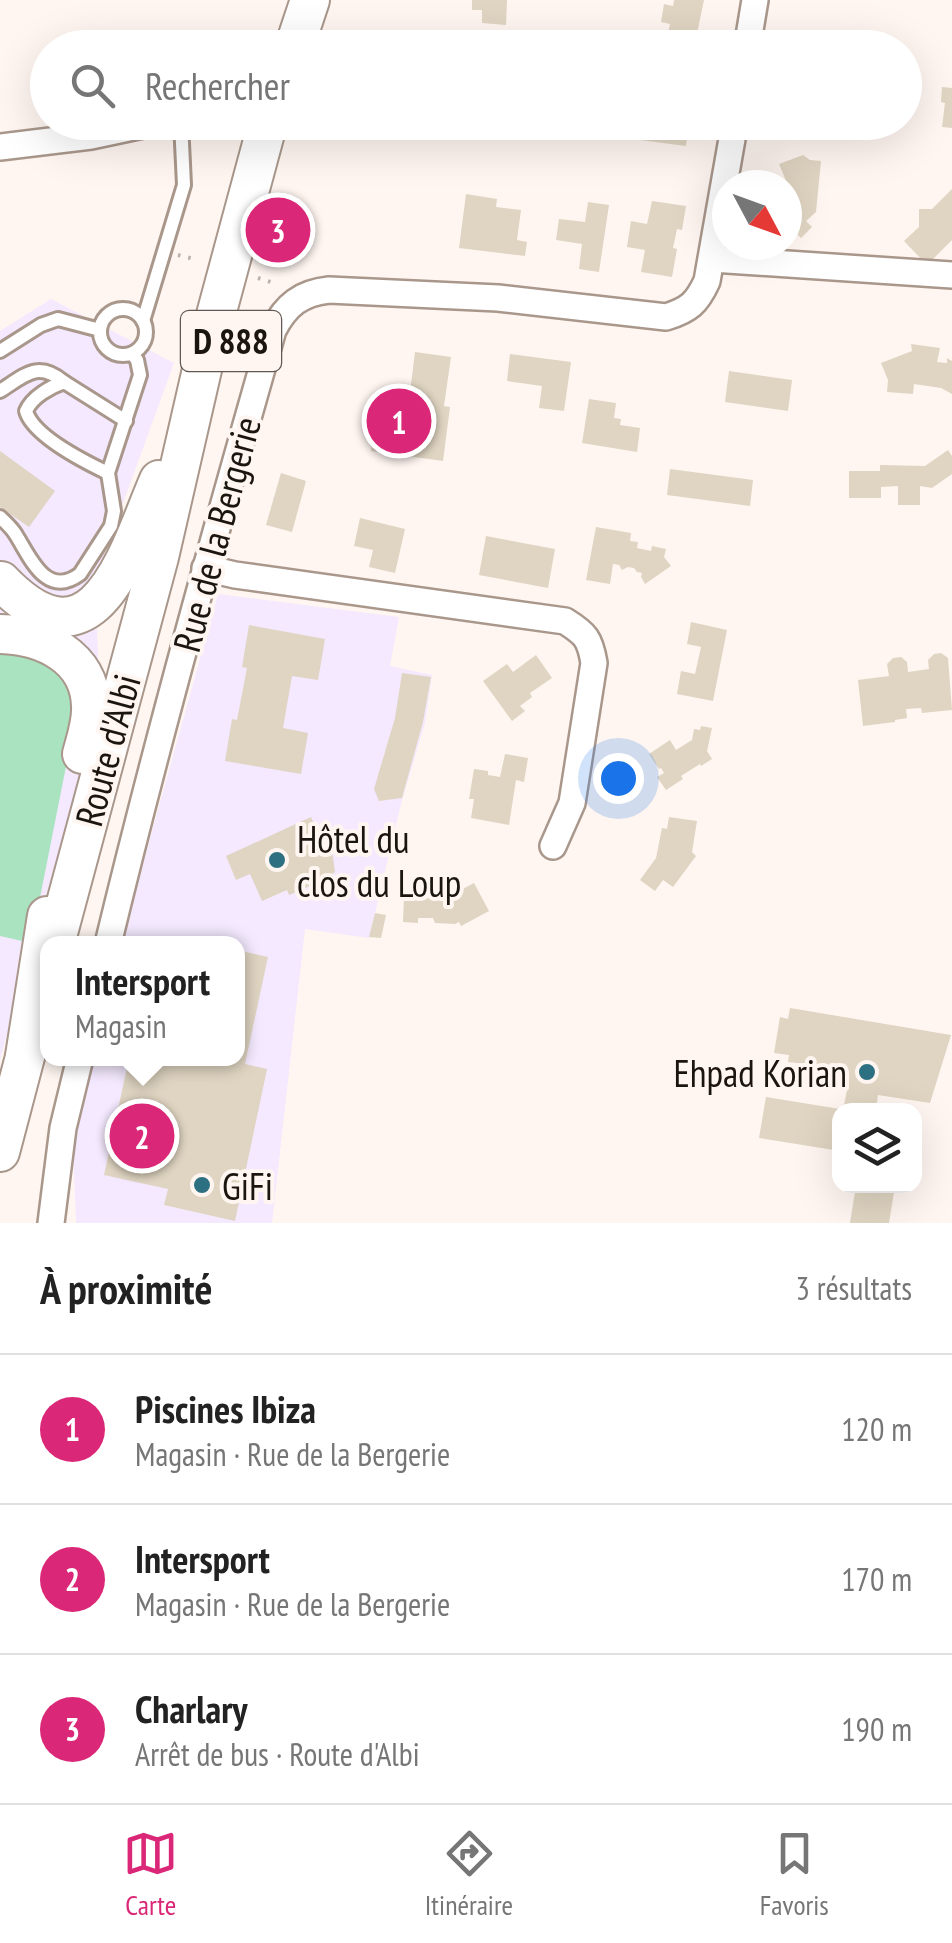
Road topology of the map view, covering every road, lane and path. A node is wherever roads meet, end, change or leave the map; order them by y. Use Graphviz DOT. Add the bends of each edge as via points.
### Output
graph roads {
  1 [pos="310,0"];
  2 [pos="319,0"];
  3 [pos="755,0"];
  4 [pos="300,30"];
  5 [pos="315,30"];
  6 [pos="750,30"];
  7 [pos="58,140"];
  8 [pos="182,140"];
  9 [pos="264,140"];
  10 [pos="265,140"];
  11 [pos="732,140"];
  12 [pos="0,147"];
  13 [pos="727,170"];
  14 [pos="164,250"];
  15 [pos="712,259"];
  16 [pos="726,260"];
  17 [pos="201,261"];
  18 [pos="952,276"];
  19 [pos="143,321"];
  20 [pos="100,330"];
  21 [pos="0,351"];
  22 [pos="132,354"];
  23 [pos="64,382"];
  24 [pos="0,391"];
  25 [pos="197,396"];
  26 [pos="126,421"];
  27 [pos="108,472"];
  28 [pos="0,517"];
  29 [pos="159,557"];
  30 [pos="205,568"];
  31 [pos="0,589"];
  32 [pos="0,634"];
  33 [pos="553,846"];
  34 [pos="42,936"];
  35 [pos="57,936"];
  36 [pos="110,936"];
  37 [pos="40,951"];
  38 [pos="40,998"];
  39 [pos="24,1056"];
  40 [pos="78,1066"];
  41 [pos="0,1152"];
  42 [pos="51,1223"];
  1 -- 4 [label="main road"];
  2 -- 5 [label="main road"];
  3 -- 6 [label="street"];
  7 -- 12 [label="street"];
  8 -- 14 [label="lane" via="184,185"];
  9 -- 25 [label="main road, Route d'Albi / D 888"];
  10 -- 29 [label="main road, Route d'Albi / D 888" via="204,432"];
  11 -- 13 [label="street, Rue de la Bergerie"];
  14 -- 17 [label="path"];
  14 -- 19 [label="lane"];
  15 -- 30 [label="street, Rue de la Bergerie" via="699,300 666,317 480,297 329,290 297,298 273,330"];
  16 -- 18 [label="street"];
  19 -- 20 [label="lane" via="119,309 106,315"];
  19 -- 22 [label="lane" via="145,337"];
  20 -- 21 [label="lane" via="58,318"];
  20 -- 22 [label="lane" via="107,349"];
  22 -- 26 [label="lane" via="140,375"];
  23 -- 24 [label="lane" via="44,369"];
  23 -- 26 [label="lane"];
  23 -- 27 [label="lane" via="30,403 28,420"];
  25 -- 29 [label="main road, Route d'Albi / D 888"];
  25 -- 31 [label="main road" via="102,599 75,617 55,617"];
  26 -- 27 [label="lane"];
  27 -- 28 [label="lane" via="111,526 73,579 60,582 38,572"];
  29 -- 35 [label="main road, Route d'Albi / D 888"];
  30 -- 33 [label="street" via="566,621 581,631 594,663 572,804"];
  30 -- 36 [label="street, Rue de la Bergerie"];
  32 -- 34 [label="main road" via="20,634 62,651 88,685 92,708"];
  37 -- 39 [label="main road"];
  38 -- 39 [label="main road"];
  39 -- 41 [label="main road"];
  40 -- 42 [label="street"];
}
